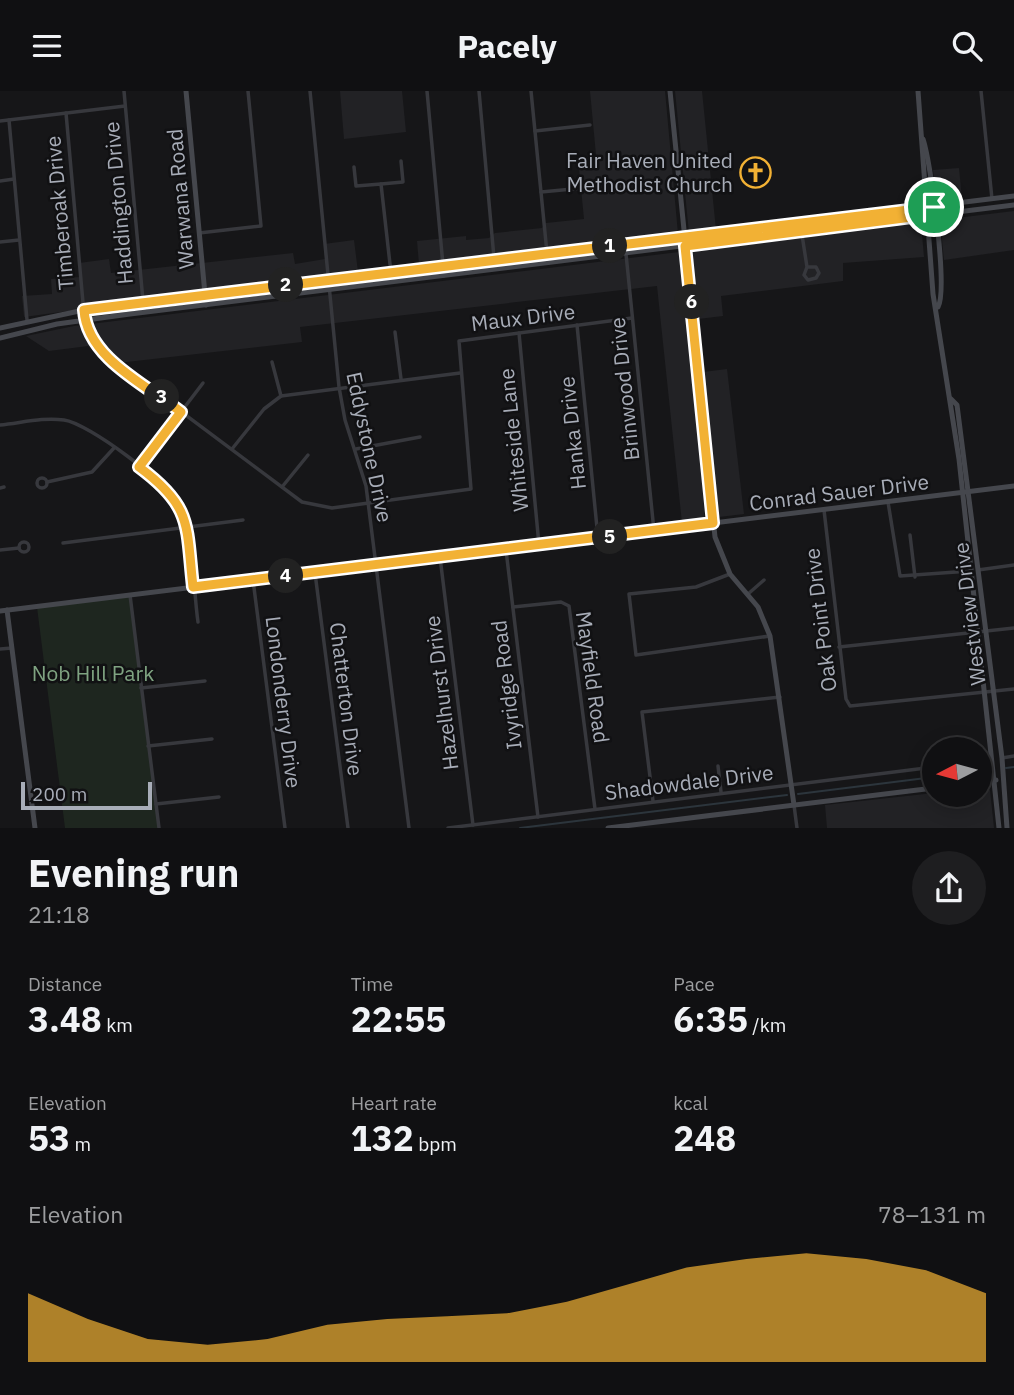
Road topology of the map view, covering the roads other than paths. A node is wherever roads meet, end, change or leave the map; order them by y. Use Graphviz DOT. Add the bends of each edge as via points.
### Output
graph roads {
  1 [pos="124,91"];
  2 [pos="186,91"];
  3 [pos="248,91"];
  4 [pos="310,91"];
  5 [pos="427,91"];
  6 [pos="479,91"];
  7 [pos="531,91"];
  8 [pos="670,91"];
  9 [pos="918,91"];
  10 [pos="981,91"];
  11 [pos="125,106"];
  12 [pos="66,113"];
  13 [pos="9,120"];
  14 [pos="0,121"];
  15 [pos="590,125"];
  16 [pos="535,131"];
  17 [pos="922,132"];
  18 [pos="401,161"];
  19 [pos="354,167"];
  20 [pos="14,180"];
  21 [pos="0,181"];
  22 [pos="381,184"];
  23 [pos="594,187"];
  24 [pos="541,192"];
  25 [pos="1014,196"];
  26 [pos="992,199"];
  27 [pos="1014,205"];
  28 [pos="935,211"];
  29 [pos="925,212"];
  30 [pos="909,214"];
  31 [pos="856,215"];
  32 [pos="800,222"];
  33 [pos="857,225"];
  34 [pos="801,232"];
  35 [pos="199,233"];
  36 [pos="684,237"];
  37 [pos="19,240"];
  38 [pos="0,242"];
  39 [pos="625,244"];
  40 [pos="685,246"];
  41 [pos="547,253"];
  42 [pos="626,253"];
  43 [pos="495,260"];
  44 [pos="548,263"];
  45 [pos="443,266"];
  46 [pos="807,267"];
  47 [pos="495,269"];
  48 [pos="391,273"];
  49 [pos="444,275"];
  50 [pos="327,281"];
  51 [pos="328,290"];
  52 [pos="205,295"];
  53 [pos="143,302"];
  54 [pos="206,305"];
  55 [pos="938,307"];
  56 [pos="84,310"];
  57 [pos="144,312"];
  58 [pos="632,318"];
  59 [pos="27,320"];
  60 [pos="84,320"];
  61 [pos="577,325"];
  62 [pos="0,328"];
  63 [pos="396,333"];
  64 [pos="519,333"];
  65 [pos="0,338"];
  66 [pos="272,362"];
  67 [pos="460,373"];
  68 [pos="401,379"];
  69 [pos="203,383"];
  70 [pos="340,387"];
  71 [pos="281,396"];
  72 [pos="951,399"];
  73 [pos="181,412"];
  74 [pos="0,425"];
  75 [pos="420,437"];
  76 [pos="114,448"];
  77 [pos="232,449"];
  78 [pos="356,449"];
  79 [pos="308,455"];
  80 [pos="139,467"];
  81 [pos="47,482"];
  82 [pos="1014,486"];
  83 [pos="282,487"];
  84 [pos="970,491"];
  85 [pos="962,492"];
  86 [pos="888,502"];
  87 [pos="368,503"];
  88 [pos="824,510"];
  89 [pos="243,520"];
  90 [pos="713,523"];
  91 [pos="186,527"];
  92 [pos="654,531"];
  93 [pos="910,535"];
  94 [pos="598,538"];
  95 [pos="63,543"];
  96 [pos="539,545"];
  97 [pos="19,548"];
  98 [pos="0,550"];
  99 [pos="506,550"];
  100 [pos="440,557"];
  101 [pos="376,565"];
  102 [pos="1014,565"];
  103 [pos="979,570"];
  104 [pos="972,571"];
  105 [pos="315,573"];
  106 [pos="730,574"];
  107 [pos="915,576"];
  108 [pos="253,580"];
  109 [pos="764,580"];
  110 [pos="193,587"];
  111 [pos="748,594"];
  112 [pos="130,595"];
  113 [pos="513,607"];
  114 [pos="8,610"];
  115 [pos="0,611"];
  116 [pos="198,622"];
  117 [pos="1014,628"];
  118 [pos="987,632"];
  119 [pos="979,633"];
  120 [pos="770,636"];
  121 [pos="839,647"];
  122 [pos="12,648"];
  123 [pos="0,649"];
  124 [pos="205,681"];
  125 [pos="141,688"];
  126 [pos="1014,689"];
  127 [pos="994,692"];
  128 [pos="987,694"];
  129 [pos="780,697"];
  130 [pos="212,739"];
  131 [pos="148,746"];
  132 [pos="1014,756"];
  133 [pos="1002,758"];
  134 [pos="993,759"];
  135 [pos="718,766"];
  136 [pos="922,769"];
  137 [pos="1003,780"];
  138 [pos="992,781"];
  139 [pos="995,781"];
  140 [pos="791,785"];
  141 [pos="922,789"];
  142 [pos="721,792"];
  143 [pos="219,797"];
  144 [pos="653,801"];
  145 [pos="156,804"];
  146 [pos="794,805"];
  147 [pos="595,809"];
  148 [pos="538,817"];
  149 [pos="472,825"];
  150 [pos="656,825"];
  151 [pos="35,828"];
  152 [pos="159,828"];
  153 [pos="285,828"];
  154 [pos="348,828"];
  155 [pos="409,828"];
  156 [pos="448,828"];
  157 [pos="608,828"];
  158 [pos="797,828"];
  159 [pos="999,828"];
  160 [pos="1007,828"];
  1 -- 11 [label="street, Haddington Drive"];
  2 -- 35 [label="main road, Warwana Road"];
  3 -- 35 [label="street" via="261,226"];
  4 -- 50 [label="street, Eddystone Drive"];
  5 -- 45 [label="street"];
  6 -- 43 [label="street"];
  7 -- 16 [label="street"];
  8 -- 36 [label="main road"];
  9 -- 17 [label="main road, Westview Drive"];
  10 -- 26 [label="street"];
  11 -- 12 [label="street"];
  11 -- 53 [label="street, Haddington Drive"];
  12 -- 13 [label="street"];
  12 -- 56 [label="street, Timberoak Drive"];
  13 -- 14 [label="street"];
  13 -- 20 [label="street"];
  15 -- 16 [label="street"];
  16 -- 24 [label="street"];
  17 -- 28 [label="main road, Westview Drive"];
  17 -- 29 [label="main road, Westview Drive"];
  18 -- 22 [label="street" via="403,182"];
  19 -- 22 [label="street" via="356,186"];
  20 -- 21 [label="street"];
  20 -- 37 [label="street"];
  22 -- 48 [label="street"];
  23 -- 24 [label="street"];
  24 -- 41 [label="street"];
  25 -- 26 [label="main road"];
  26 -- 28 [label="main road"];
  27 -- 28 [label="main road"];
  28 -- 29 [label="main road"];
  28 -- 55 [label="main road, Westview Drive" via="942,292"];
  29 -- 30 [label="main road"];
  29 -- 55 [label="main road, Westview Drive"];
  30 -- 31 [label="main road"];
  30 -- 33 [label="main road"];
  31 -- 32 [label="main road"];
  31 -- 33 [label="main road"];
  32 -- 34 [label="street"];
  32 -- 36 [label="main road"];
  33 -- 34 [label="main road"];
  34 -- 40 [label="main road"];
  34 -- 46 [label="street"];
  35 -- 52 [label="main road, Warwana Road"];
  36 -- 39 [label="main road"];
  36 -- 40 [label="main road"];
  37 -- 38 [label="street"];
  37 -- 59 [label="street"];
  39 -- 41 [label="main road"];
  39 -- 42 [label="street, Brinwood Drive"];
  40 -- 42 [label="main road"];
  40 -- 90 [label="main road"];
  41 -- 43 [label="main road"];
  41 -- 44 [label="street"];
  42 -- 44 [label="main road"];
  42 -- 58 [label="street, Brinwood Drive"];
  43 -- 45 [label="main road"];
  43 -- 47 [label="street"];
  44 -- 47 [label="main road"];
  45 -- 48 [label="main road"];
  45 -- 49 [label="street"];
  46 -- 46 [label="street" via="806,279 816,278 816,267"];
  47 -- 49 [label="main road"];
  48 -- 50 [label="main road"];
  49 -- 51 [label="main road"];
  50 -- 51 [label="street, Eddystone Drive"];
  50 -- 52 [label="main road"];
  51 -- 54 [label="main road"];
  51 -- 70 [label="street, Eddystone Drive"];
  52 -- 53 [label="main road"];
  52 -- 54 [label="main road, Warwana Road"];
  53 -- 56 [label="main road"];
  53 -- 57 [label="street, Haddington Drive"];
  54 -- 57 [label="main road"];
  55 -- 72 [label="main road, Westview Drive"];
  56 -- 59 [label="main road"];
  56 -- 60 [label="street, Timberoak Drive"];
  57 -- 60 [label="main road"];
  58 -- 61 [label="street, Maux Drive"];
  58 -- 92 [label="street, Brinwood Drive"];
  59 -- 62 [label="main road"];
  60 -- 65 [label="main road"];
  60 -- 73 [label="street" via="102,351"];
  61 -- 64 [label="street, Maux Drive"];
  61 -- 94 [label="street, Hanka Drive"];
  63 -- 68 [label="street"];
  64 -- 67 [label="street, Maux Drive" via="459,341"];
  64 -- 96 [label="street, Whiteside Lane"];
  66 -- 71 [label="street"];
  67 -- 68 [label="street"];
  67 -- 87 [label="street" via="471,489"];
  68 -- 70 [label="street"];
  69 -- 73 [label="street"];
  70 -- 71 [label="street"];
  70 -- 78 [label="street, Eddystone Drive"];
  71 -- 77 [label="street" via="264,409"];
  72 -- 84 [label="main road, Westview Drive" via="957,405"];
  72 -- 85 [label="main road, Westview Drive"];
  73 -- 77 [label="street"];
  73 -- 80 [label="street"];
  74 -- 76 [label="street" via="64,420 87,428"];
  75 -- 78 [label="street"];
  76 -- 80 [label="street"];
  76 -- 81 [label="street" via="92,472"];
  77 -- 83 [label="street"];
  78 -- 87 [label="street, Eddystone Drive"];
  79 -- 83 [label="street"];
  80 -- 91 [label="street" via="173,495"];
  82 -- 84 [label="main road, Conrad Sauer Drive"];
  83 -- 87 [label="street" via="302,502 321,508"];
  84 -- 85 [label="main road, Conrad Sauer Drive"];
  84 -- 103 [label="main road, Westview Drive"];
  85 -- 86 [label="main road, Conrad Sauer Drive"];
  85 -- 104 [label="main road, Westview Drive"];
  86 -- 88 [label="main road, Conrad Sauer Drive"];
  86 -- 107 [label="street" via="897,570 900,576"];
  87 -- 101 [label="street, Eddystone Drive"];
  88 -- 90 [label="main road, Conrad Sauer Drive"];
  88 -- 121 [label="street, Oak Point Drive"];
  89 -- 91 [label="street"];
  90 -- 92 [label="main road, Conrad Sauer Drive"];
  90 -- 106 [label="main road"];
  91 -- 95 [label="street"];
  91 -- 110 [label="street"];
  92 -- 94 [label="main road, Conrad Sauer Drive"];
  93 -- 107 [label="street"];
  94 -- 96 [label="main road, Conrad Sauer Drive"];
  96 -- 99 [label="main road, Conrad Sauer Drive"];
  97 -- 98 [label="street"];
  99 -- 100 [label="main road, Conrad Sauer Drive"];
  99 -- 113 [label="street, Ivyridge Road"];
  100 -- 101 [label="main road, Conrad Sauer Drive"];
  100 -- 149 [label="street, Hazelhurst Drive"];
  101 -- 105 [label="main road, Conrad Sauer Drive"];
  101 -- 155 [label="street, Eddystone Drive"];
  102 -- 103 [label="street"];
  103 -- 104 [label="street"];
  103 -- 118 [label="main road, Westview Drive"];
  104 -- 107 [label="street"];
  104 -- 119 [label="main road, Westview Drive"];
  105 -- 108 [label="main road, Conrad Sauer Drive"];
  105 -- 154 [label="street, Chatterton Drive"];
  106 -- 111 [label="main road"];
  106 -- 120 [label="street" via="696,587 629,594 636,655"];
  108 -- 110 [label="main road, Conrad Sauer Drive"];
  108 -- 153 [label="street, Londonderry Drive"];
  109 -- 111 [label="street"];
  110 -- 112 [label="main road, Conrad Sauer Drive"];
  110 -- 116 [label="street"];
  111 -- 120 [label="main road"];
  112 -- 114 [label="main road, Conrad Sauer Drive"];
  112 -- 125 [label="street"];
  113 -- 147 [label="street, Mayfield Road" via="561,602 569,606"];
  113 -- 148 [label="street, Ivyridge Road"];
  114 -- 115 [label="main road, Conrad Sauer Drive"];
  114 -- 122 [label="main road"];
  117 -- 118 [label="street"];
  118 -- 119 [label="street"];
  118 -- 127 [label="main road, Westview Drive"];
  119 -- 121 [label="street"];
  119 -- 128 [label="main road, Westview Drive"];
  120 -- 129 [label="main road"];
  121 -- 128 [label="street, Oak Point Drive" via="847,703 853,708"];
  122 -- 123 [label="street"];
  122 -- 151 [label="main road"];
  124 -- 125 [label="street"];
  125 -- 131 [label="street"];
  126 -- 127 [label="street"];
  127 -- 128 [label="street"];
  127 -- 133 [label="main road, Westview Drive"];
  128 -- 134 [label="main road, Westview Drive"];
  129 -- 140 [label="main road"];
  129 -- 144 [label="street" via="642,712"];
  130 -- 131 [label="street"];
  131 -- 145 [label="street"];
  132 -- 133 [label="street"];
  133 -- 137 [label="main road, Westview Drive"];
  134 -- 139 [label="main road, Westview Drive"];
  135 -- 142 [label="street"];
  136 -- 140 [label="street, Shadowdale Drive"];
  137 -- 139 [label="main road"];
  137 -- 160 [label="main road, Westview Drive"];
  138 -- 139 [label="main road"];
  139 -- 159 [label="main road, Westview Drive"];
  140 -- 142 [label="street, Shadowdale Drive"];
  140 -- 146 [label="main road"];
  141 -- 146 [label="main road, Shadowdale Drive"];
  142 -- 144 [label="street, Shadowdale Drive"];
  143 -- 145 [label="street"];
  144 -- 147 [label="street, Shadowdale Drive"];
  145 -- 152 [label="street"];
  146 -- 150 [label="main road, Shadowdale Drive"];
  146 -- 158 [label="street"];
  147 -- 148 [label="street, Shadowdale Drive"];
  148 -- 149 [label="street, Shadowdale Drive"];
  149 -- 156 [label="street, Shadowdale Drive"];
  150 -- 157 [label="main road, Shadowdale Drive"];
}
